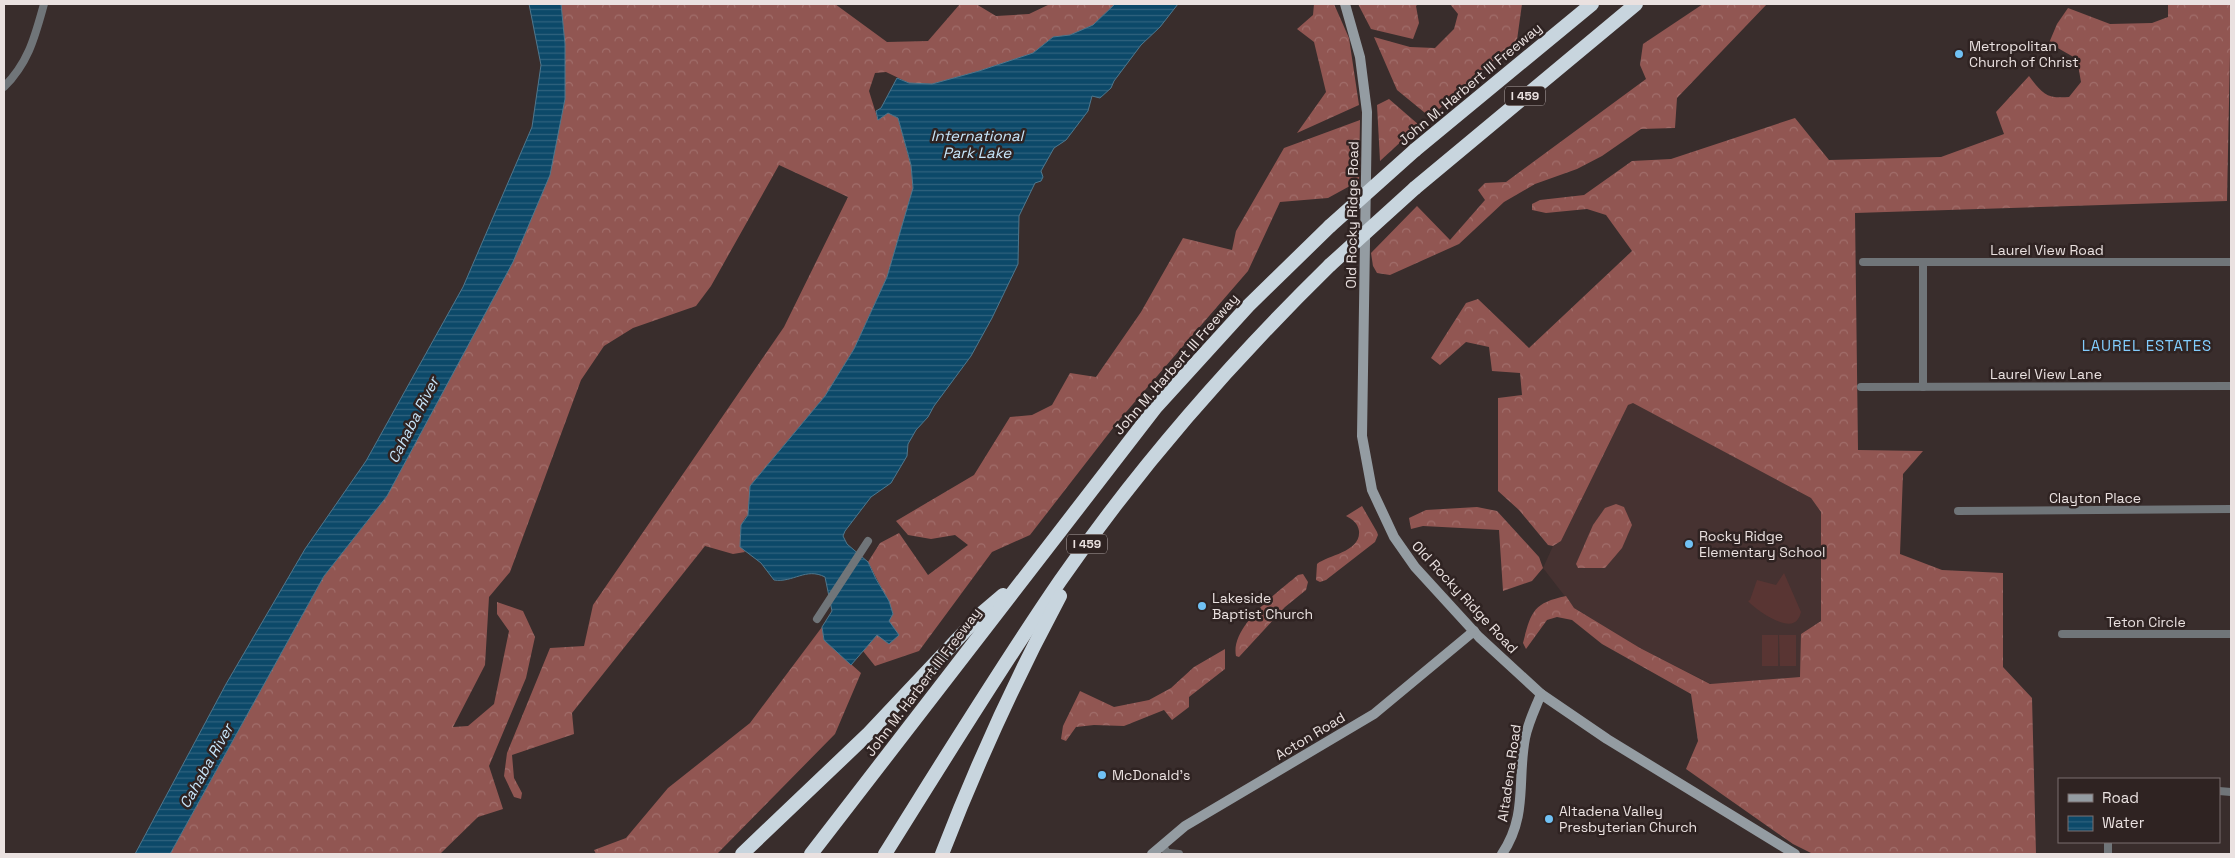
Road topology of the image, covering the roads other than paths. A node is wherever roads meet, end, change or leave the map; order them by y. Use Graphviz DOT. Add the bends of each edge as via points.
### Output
graph roads {
  1 [pos="44,4"];
  2 [pos="1344,4"];
  3 [pos="1592,4"];
  4 [pos="1636,4"];
  5 [pos="4,87"];
  6 [pos="1863,262"];
  7 [pos="2231,262"];
  8 [pos="1923,263"];
  9 [pos="2231,386"];
  10 [pos="1861,387"];
  11 [pos="1923,387"];
  12 [pos="2231,509"];
  13 [pos="1958,511"];
  14 [pos="1091,538"];
  15 [pos="868,541"];
  16 [pos="1023,578"];
  17 [pos="817,619"];
  18 [pos="1474,631"];
  19 [pos="2062,634"];
  20 [pos="2231,634"];
  21 [pos="1541,694"];
  22 [pos="1162,845"];
  23 [pos="742,854"];
  24 [pos="811,854"];
  25 [pos="884,854"];
  26 [pos="942,854"];
  27 [pos="1152,854"];
  28 [pos="1168,854"];
  29 [pos="1178,854"];
  30 [pos="1502,854"];
  31 [pos="1795,854"];
  1 -- 5 [label="street" via="32,48"];
  2 -- 18 [label="street, Old Rocky Ridge Road" via="1360,57 1367,112 1362,436 1367,470 1378,505 1403,551"];
  3 -- 16 [label="highway, John M. Harbert III Freeway / I 459, bridge" via="1416,150 1330,226 1248,306 1156,407"];
  4 -- 14 [label="highway, I 459, bridge" via="1415,188 1330,265 1248,348 1159,450"];
  6 -- 8 [label="street, Laurel View Road"];
  7 -- 8 [label="street, Laurel View Road"];
  8 -- 11 [label="street"];
  9 -- 11 [label="street, Laurel View Lane"];
  10 -- 11 [label="street, Laurel View Lane"];
  12 -- 13 [label="street, Clayton Place"];
  14 -- 25 [label="highway, I 459" via="1010,656"];
  14 -- 26 [label="highway" via="1026,659"];
  15 -- 17 [label="street"];
  16 -- 23 [label="highway" via="983,612 868,733"];
  16 -- 24 [label="highway, John M. Harbert III Freeway / I 459"];
  18 -- 21 [label="street, Old Rocky Ridge Road"];
  18 -- 22 [label="street, Acton Road" via="1374,714 1185,826"];
  19 -- 20 [label="street, Teton Circle"];
  21 -- 30 [label="street, Altadena Road" via="1525,739 1518,820"];
  21 -- 31 [label="street, Old Rocky Ridge Road" via="1607,739"];
  22 -- 27 [label="street, Acton Road"];
  22 -- 28 [label="street"];
  28 -- 29 [label="street"];
}
